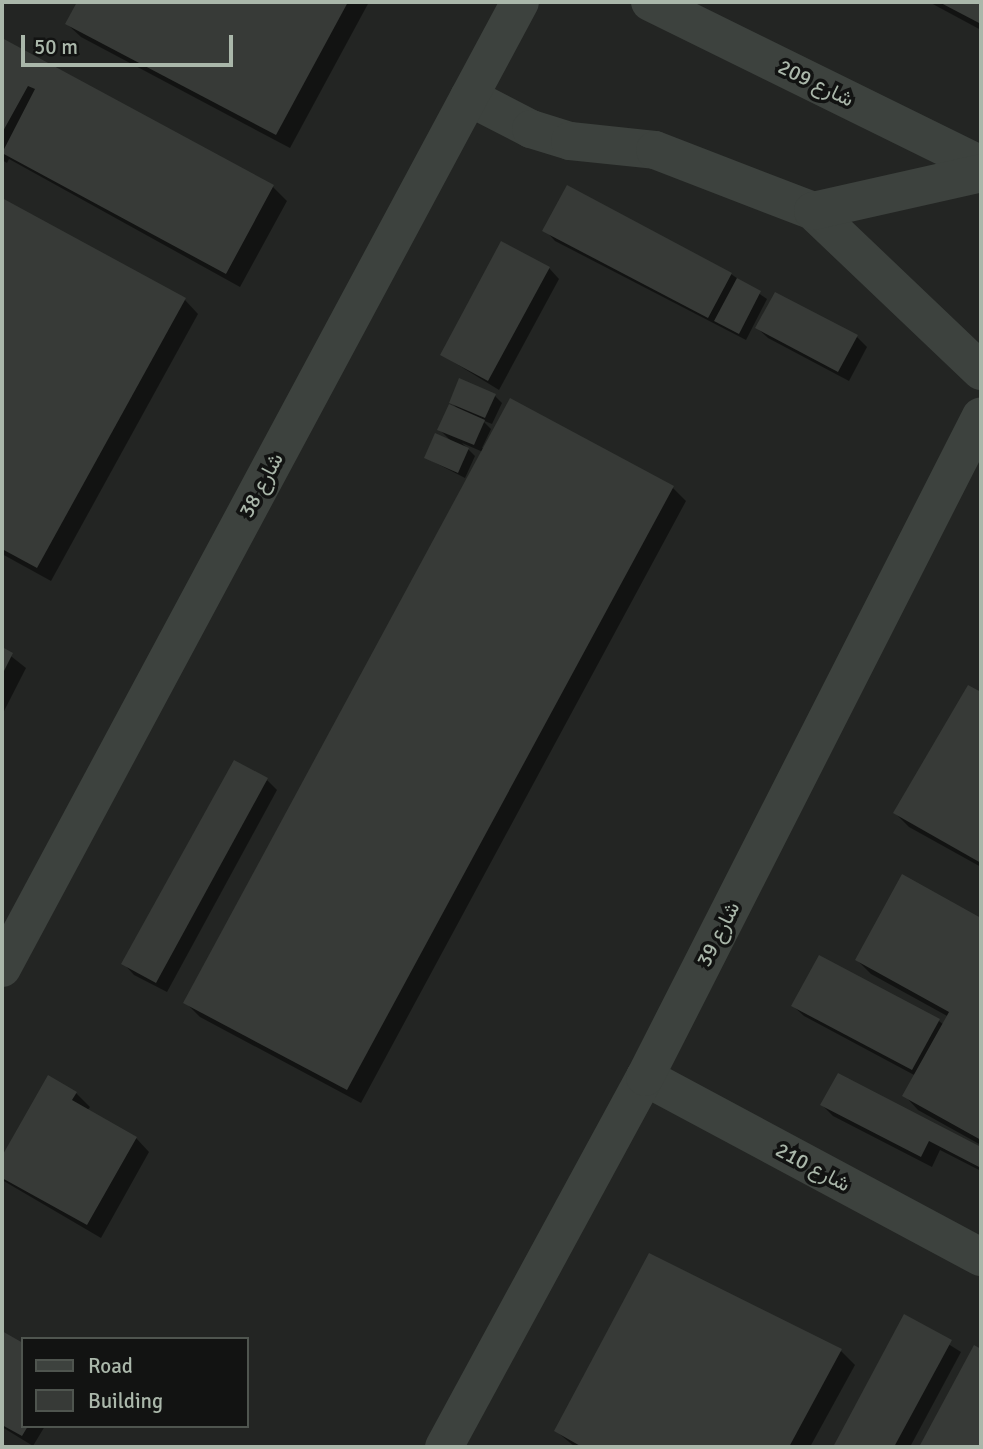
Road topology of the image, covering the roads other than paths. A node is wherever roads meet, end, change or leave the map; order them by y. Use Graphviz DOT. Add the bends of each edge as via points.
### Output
graph roads {
  1 [pos="520,2"];
  2 [pos="650,2"];
  3 [pos="469,97"];
  4 [pos="981,165"];
  5 [pos="981,173"];
  6 [pos="813,211"];
  7 [pos="981,371"];
  8 [pos="981,416"];
  9 [pos="2,968"];
  10 [pos="645,1077"];
  11 [pos="981,1257"];
  12 [pos="444,1447"];
  1 -- 3 [label="street, شارع 38"];
  2 -- 4 [label="street, شارع 209"];
  3 -- 6 [label="street" via="531,130 570,141 655,150"];
  3 -- 9 [label="street, شارع 38"];
  5 -- 6 [label="street"];
  6 -- 7 [label="street"];
  8 -- 10 [label="street, شارع 39"];
  10 -- 11 [label="street, شارع 210"];
  10 -- 12 [label="street, شارع 39"];
}
